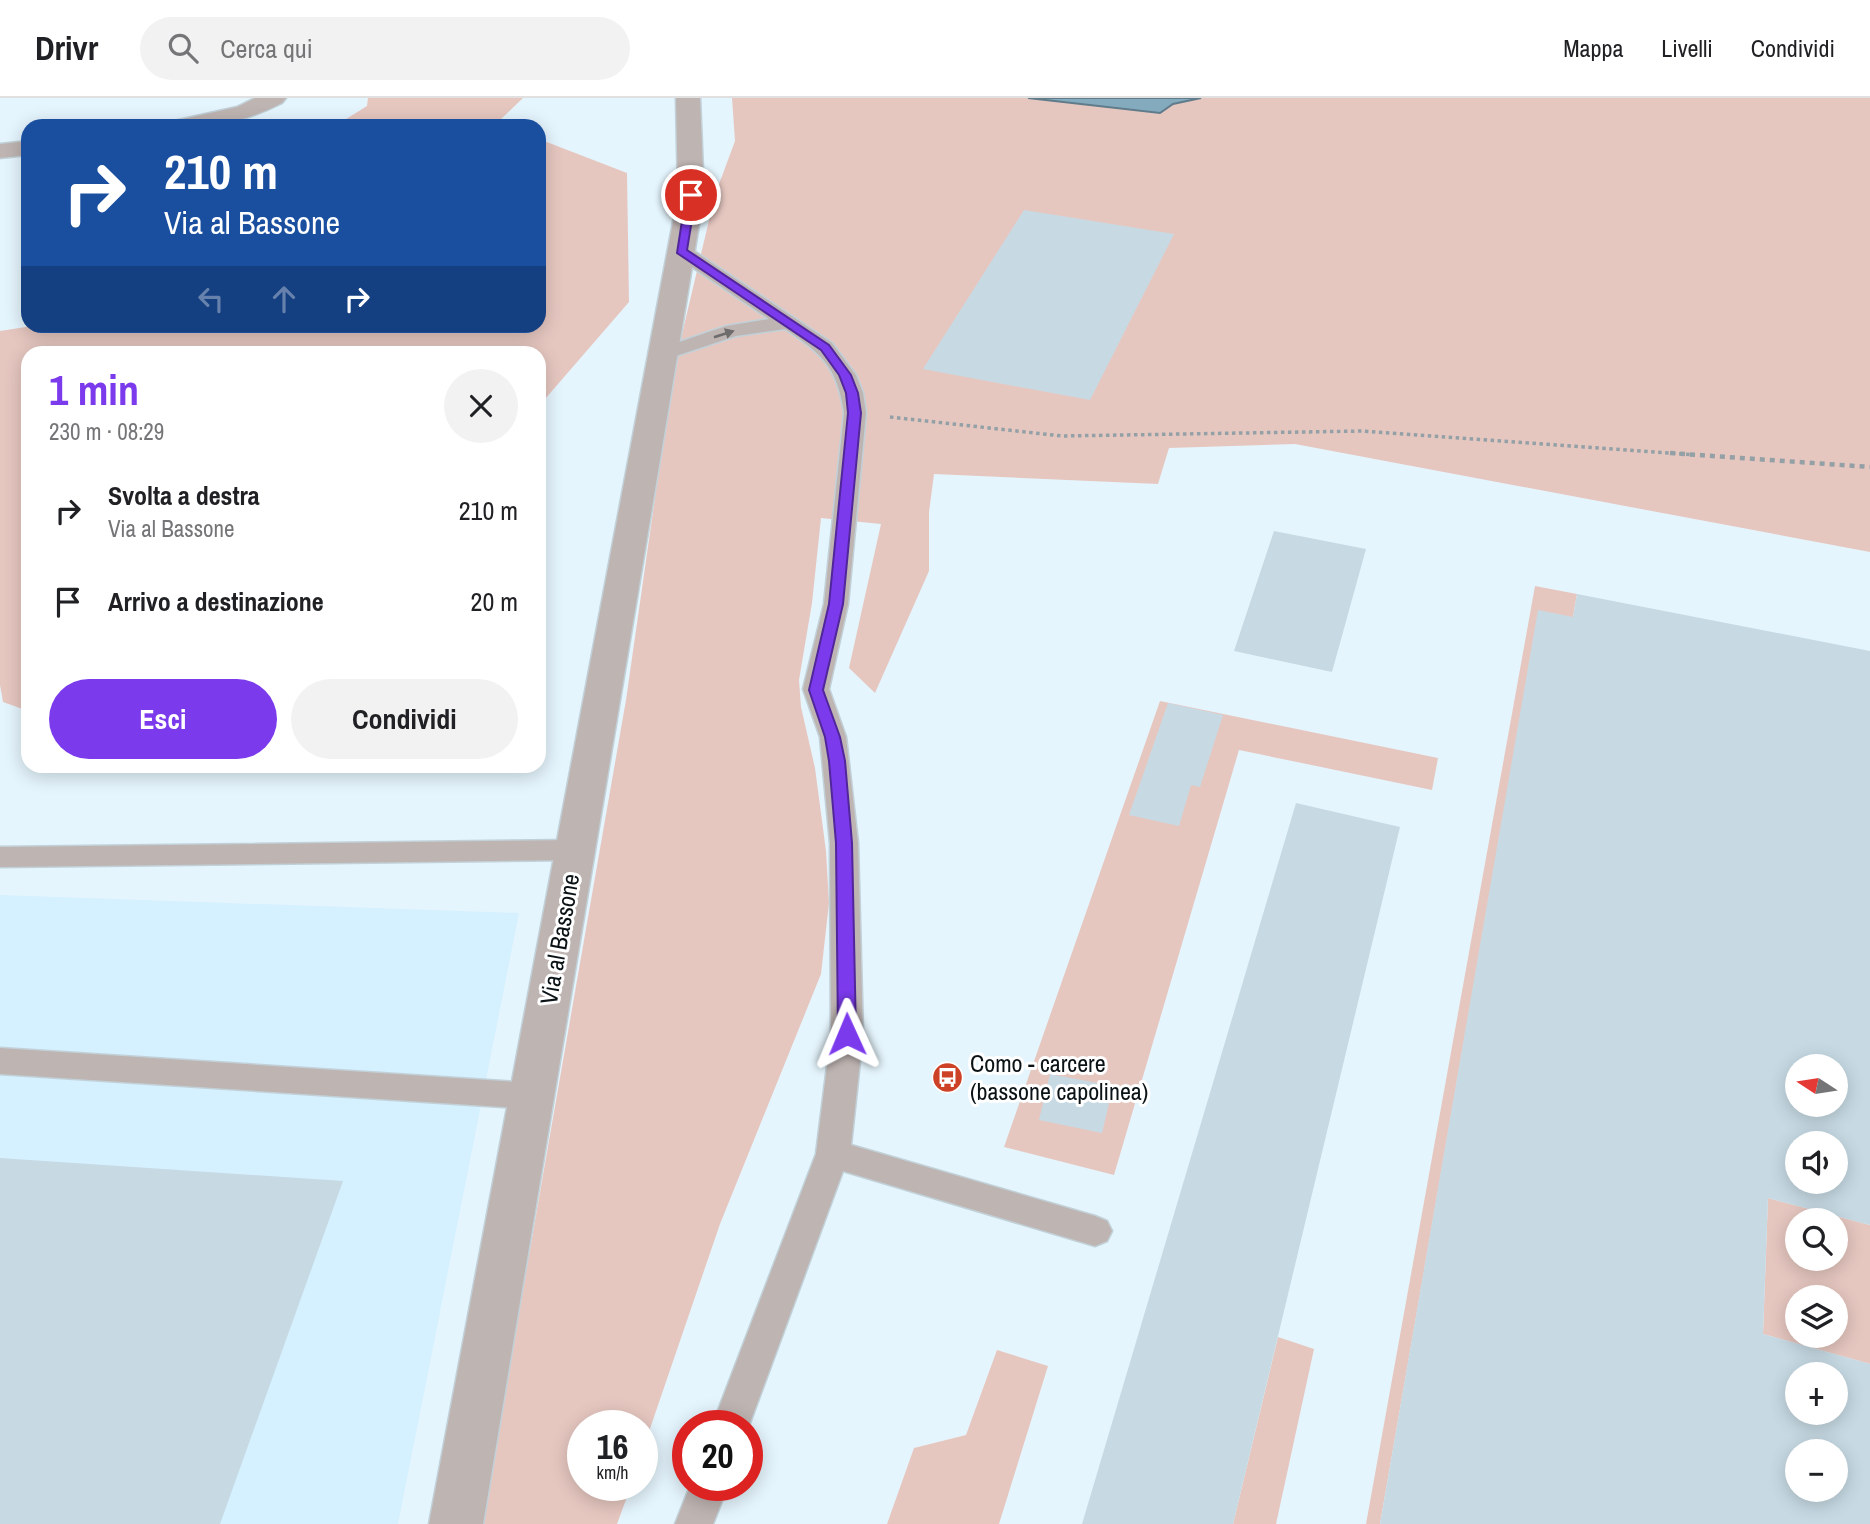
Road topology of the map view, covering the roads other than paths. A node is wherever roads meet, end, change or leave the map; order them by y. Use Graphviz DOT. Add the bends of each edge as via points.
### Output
graph roads {
  1 [pos="274,98"];
  2 [pos="688,98"];
  3 [pos="216,119"];
  4 [pos="21,149"];
  5 [pos="0,151"];
  6 [pos="681,251"];
  7 [pos="786,323"];
  8 [pos="663,354"];
  9 [pos="575,850"];
  10 [pos="0,857"];
  11 [pos="0,1061"];
  12 [pos="532,1097"];
  13 [pos="833,1154"];
  14 [pos="1096,1231"];
  15 [pos="737,1410"];
  16 [pos="703,1501"];
  17 [pos="456,1524"];
  18 [pos="694,1524"];
  1 -- 3 [label="street" via="244,113"];
  2 -- 6 [label="street, Via al Bassone" via="691,195"];
  4 -- 5 [label="street"];
  6 -- 7 [label="lane"];
  6 -- 8 [label="street, Via al Bassone"];
  8 -- 7 [label="lane, one-way" via="733,330"];
  7 -- 13 [label="lane" via="825,348 835,361 852,393 855,413 836,604 816,690 835,749 844,843 847,1034"];
  8 -- 9 [label="street, Via al Bassone"];
  9 -- 10 [label="lane"];
  9 -- 12 [label="street, Via al Bassone"];
  11 -- 12 [label="lane"];
  12 -- 17 [label="street, Via al Bassone"];
  13 -- 14 [label="lane"];
  13 -- 15 [label="lane"];
  16 -- 18 [label="lane"];
}
